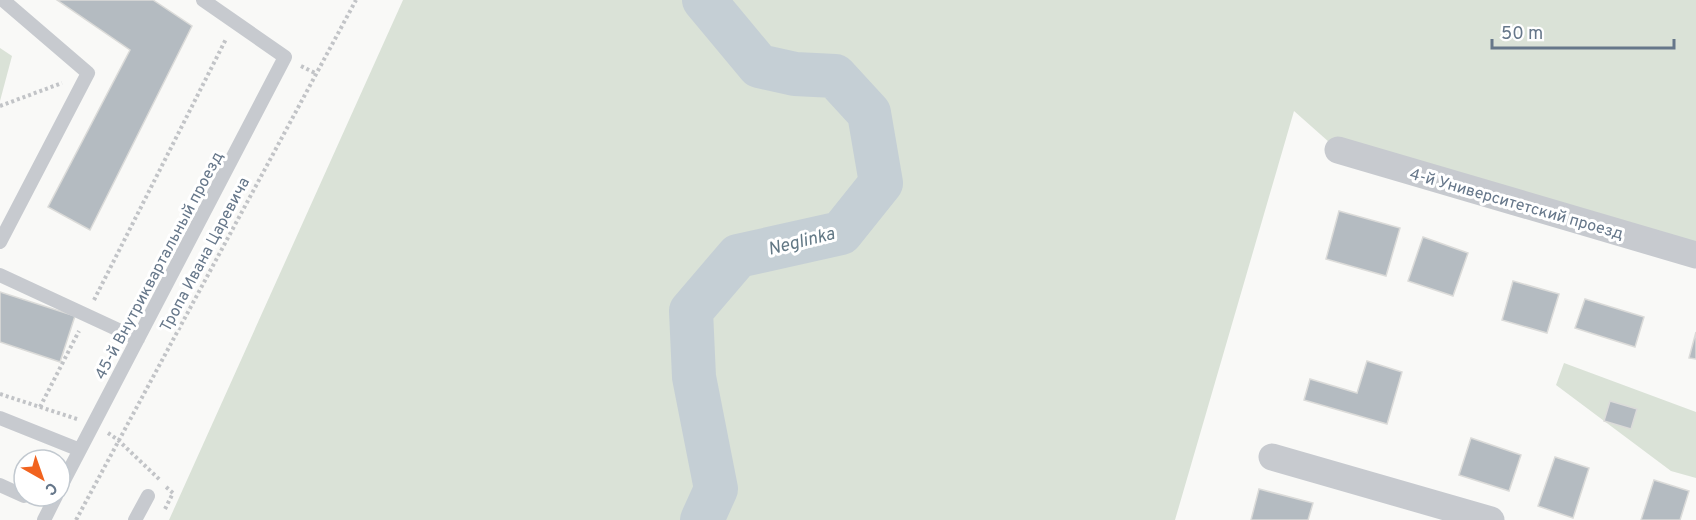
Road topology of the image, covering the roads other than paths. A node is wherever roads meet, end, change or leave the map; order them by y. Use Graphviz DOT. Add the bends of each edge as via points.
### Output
graph roads {
  1 [pos="3,0"];
  2 [pos="203,0"];
  3 [pos="1338,150"];
  4 [pos="0,242"];
  5 [pos="1696,255"];
  6 [pos="0,275"];
  7 [pos="138,339"];
  8 [pos="0,418"];
  9 [pos="80,450"];
  10 [pos="1272,457"];
  11 [pos="72,465"];
  12 [pos="148,496"];
  13 [pos="135,520"];
  14 [pos="1491,520"];
  1 -- 4 [label="lane" via="88,73"];
  2 -- 7 [label="lane, 45-й Внутриквартальный проезд" via="285,57"];
  3 -- 5 [label="street, 4-й Университетский проезд"];
  6 -- 7 [label="lane"];
  7 -- 9 [label="lane, 45-й Внутриквартальный проезд"];
  8 -- 9 [label="lane"];
  9 -- 11 [label="lane, 45-й Внутриквартальный проезд"];
  10 -- 14 [label="street"];
  12 -- 13 [label="lane"];
}
